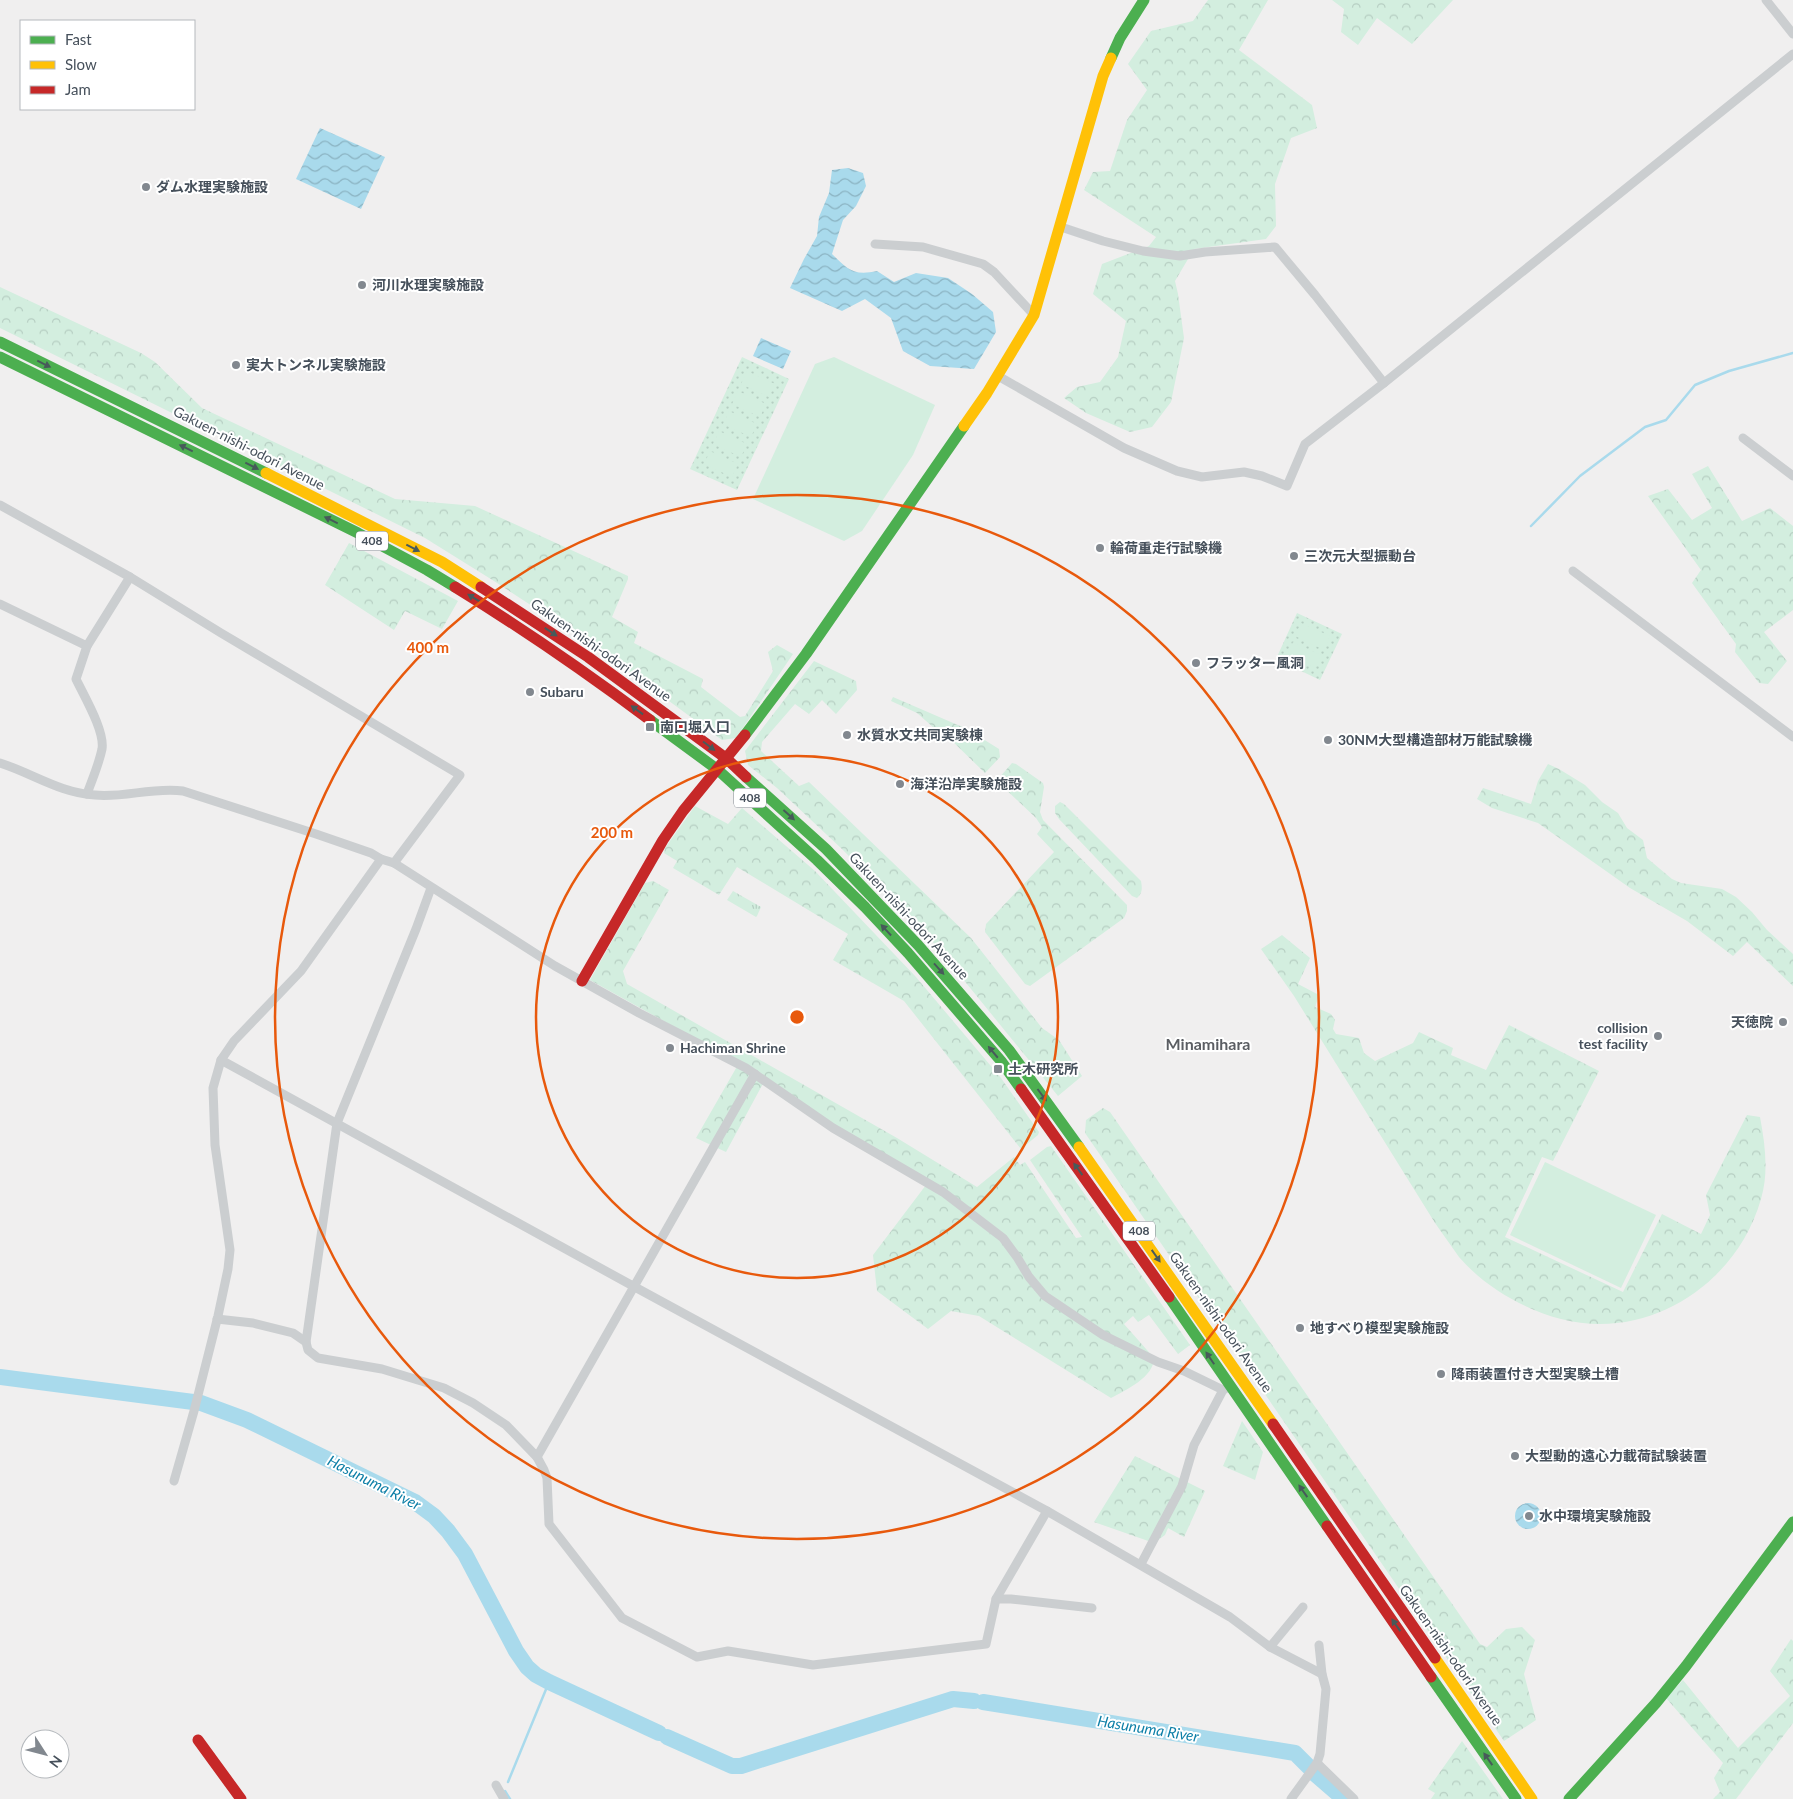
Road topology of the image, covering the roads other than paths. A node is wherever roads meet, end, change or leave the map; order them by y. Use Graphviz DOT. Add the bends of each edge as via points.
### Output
graph roads {
  1 [pos="1144,0"];
  2 [pos="1766,0"];
  3 [pos="1793,34"];
  4 [pos="1793,54"];
  5 [pos="1061,226"];
  6 [pos="875,244"];
  7 [pos="1034,315"];
  8 [pos="0,342"];
  9 [pos="0,357"];
  10 [pos="998,376"];
  11 [pos="1384,383"];
  12 [pos="1743,438"];
  13 [pos="1793,476"];
  14 [pos="0,505"];
  15 [pos="1573,571"];
  16 [pos="130,577"];
  17 [pos="0,604"];
  18 [pos="510,605"];
  19 [pos="504,617"];
  20 [pos="87,646"];
  21 [pos="1793,737"];
  22 [pos="727,759"];
  23 [pos="0,763"];
  24 [pos="718,770"];
  25 [pos="87,794"];
  26 [pos="381,859"];
  27 [pos="394,862"];
  28 [pos="431,888"];
  29 [pos="582,981"];
  30 [pos="221,1060"];
  31 [pos="756,1074"];
  32 [pos="337,1123"];
  33 [pos="633,1286"];
  34 [pos="217,1319"];
  35 [pos="306,1342"];
  36 [pos="1226,1388"];
  37 [pos="537,1457"];
  38 [pos="174,1481"];
  39 [pos="1047,1511"];
  40 [pos="1793,1522"];
  41 [pos="1141,1564"];
  42 [pos="996,1599"];
  43 [pos="1303,1607"];
  44 [pos="1092,1608"];
  45 [pos="1318,1645"];
  46 [pos="1270,1647"];
  47 [pos="1322,1674"];
  48 [pos="198,1740"];
  49 [pos="1317,1763"];
  50 [pos="496,1785"];
  51 [pos="241,1799"];
  52 [pos="504,1799"];
  53 [pos="1292,1799"];
  54 [pos="1354,1799"];
  55 [pos="1516,1799"];
  56 [pos="1532,1799"];
  57 [pos="1569,1799"];
  1 -- 5 [label="main road" via="1120,38 1103,76"];
  2 -- 3 [label="street"];
  4 -- 11 [label="street"];
  5 -- 7 [label="main road"];
  5 -- 11 [label="street" via="1103,241 1180,256 1275,247"];
  6 -- 7 [label="street" via="923,247 983,264"];
  7 -- 10 [label="main road"];
  8 -- 18 [label="main road, Gakuen-nishi-odori Avenue / 408, one-way" via="442,562"];
  19 -- 9 [label="main road, Gakuen-nishi-odori Avenue / 408, one-way" via="358,533"];
  10 -- 11 [label="street" via="1124,448 1177,471 1202,477 1244,472 1287,486 1305,444"];
  10 -- 22 [label="main road" via="806,654"];
  12 -- 13 [label="street"];
  14 -- 16 [label="street"];
  15 -- 21 [label="street"];
  16 -- 20 [label="street"];
  16 -- 27 [label="street" via="460,775"];
  17 -- 20 [label="street"];
  18 -- 19 [label="street"];
  18 -- 22 [label="main road, Gakuen-nishi-odori Avenue / 408, one-way" via="588,657"];
  24 -- 19 [label="main road, Gakuen-nishi-odori Avenue / 408, one-way" via="580,668"];
  20 -- 25 [label="street" via="76,679 92,710 102,748"];
  22 -- 24 [label="main road"];
  22 -- 56 [label="main road, Gakuen-nishi-odori Avenue / 408, one-way" via="826,849 874,898 1009,1050 1234,1366"];
  23 -- 25 [label="street" via="51,785"];
  24 -- 29 [label="main road" via="663,840"];
  36 -- 24 [label="main road, Gakuen-nishi-odori Avenue / 408, one-way" via="1151,1270 1001,1061 865,907"];
  25 -- 26 [label="street" via="105,796 165,789 183,791 316,834"];
  26 -- 27 [label="street"];
  26 -- 30 [label="street" via="301,971 234,1041"];
  27 -- 28 [label="street"];
  28 -- 29 [label="street"];
  28 -- 32 [label="street"];
  29 -- 31 [label="street"];
  30 -- 32 [label="street"];
  30 -- 34 [label="street" via="213,1088 215,1145 230,1250"];
  31 -- 33 [label="street"];
  31 -- 36 [label="street" via="833,1128 943,1192 986,1224 1003,1238 1045,1296 1103,1335 1158,1362"];
  32 -- 33 [label="street"];
  32 -- 35 [label="street"];
  33 -- 37 [label="street"];
  33 -- 39 [label="street"];
  34 -- 35 [label="street" via="253,1323 293,1333"];
  34 -- 38 [label="street"];
  35 -- 37 [label="street" via="308,1350 318,1358 382,1369 444,1388 506,1425"];
  36 -- 41 [label="street" via="1194,1446 1182,1486"];
  55 -- 36 [label="main road, Gakuen-nishi-odori Avenue / 408, one-way"];
  37 -- 42 [label="street" via="547,1478 548,1524 579,1565 622,1618 697,1657 728,1651 813,1665 986,1644"];
  39 -- 41 [label="street"];
  39 -- 42 [label="street"];
  40 -- 57 [label="main road" via="1686,1666"];
  41 -- 46 [label="street" via="1230,1617"];
  42 -- 44 [label="street"];
  43 -- 46 [label="street"];
  45 -- 47 [label="street"];
  46 -- 47 [label="street"];
  47 -- 49 [label="street" via="1326,1700"];
  48 -- 51 [label="main road"];
  49 -- 53 [label="street"];
  49 -- 54 [label="street"];
  50 -- 52 [label="street"];
}
